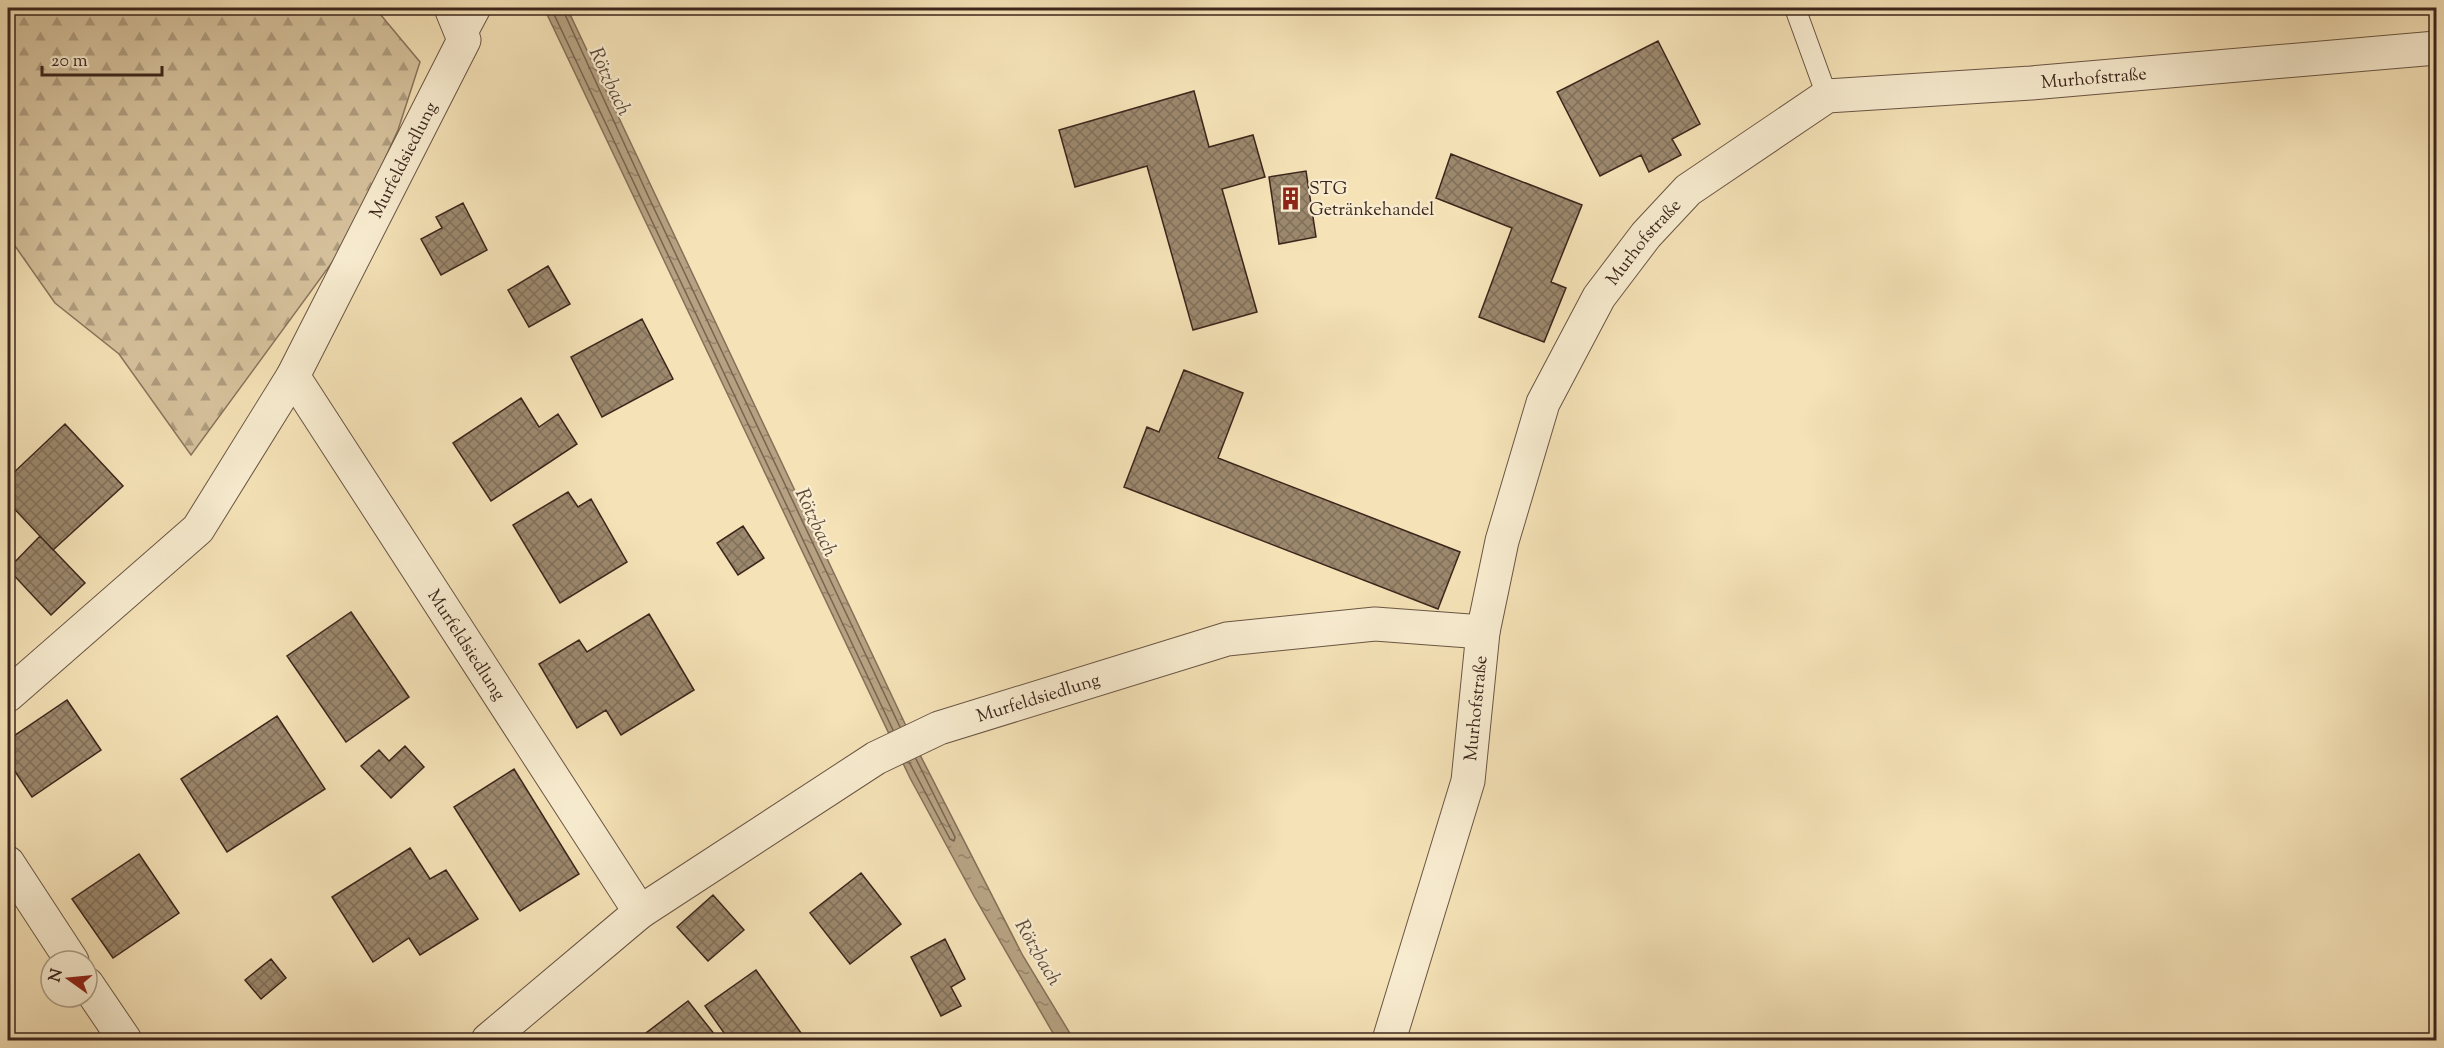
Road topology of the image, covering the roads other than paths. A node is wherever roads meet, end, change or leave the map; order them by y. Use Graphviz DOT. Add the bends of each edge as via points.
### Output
graph roads {
  1 [pos="451,8"];
  2 [pos="481,8"];
  3 [pos="1795,8"];
  4 [pos="464,40"];
  5 [pos="2436,48"];
  6 [pos="1827,96"];
  7 [pos="293,376"];
  8 [pos="1483,632"];
  9 [pos="8,695"];
  10 [pos="8,863"];
  11 [pos="640,912"];
  12 [pos="64,949"];
  13 [pos="99,1002"];
  14 [pos="125,1041"];
  15 [pos="488,1041"];
  16 [pos="1389,1041"];
  1 -- 4 [label="street"];
  2 -- 4 [label="lane"];
  3 -- 6 [label="lane"];
  4 -- 7 [label="street, Murfeldsiedlung"];
  5 -- 6 [label="street, Murhofstraße" via="2043,82"];
  6 -- 8 [label="street, Murhofstraße" via="1688,190 1599,297 1543,403 1502,541"];
  7 -- 9 [label="street, Murfeldsiedlung" via="198,529"];
  7 -- 11 [label="street, Murfeldsiedlung"];
  8 -- 11 [label="street, Murfeldsiedlung" via="1375,624 1227,639 939,728 876,758"];
  8 -- 16 [label="street, Murhofstraße" via="1468,781"];
  10 -- 12 [label="street"];
  11 -- 15 [label="street, Murfeldsiedlung"];
  13 -- 14 [label="street"];
}
